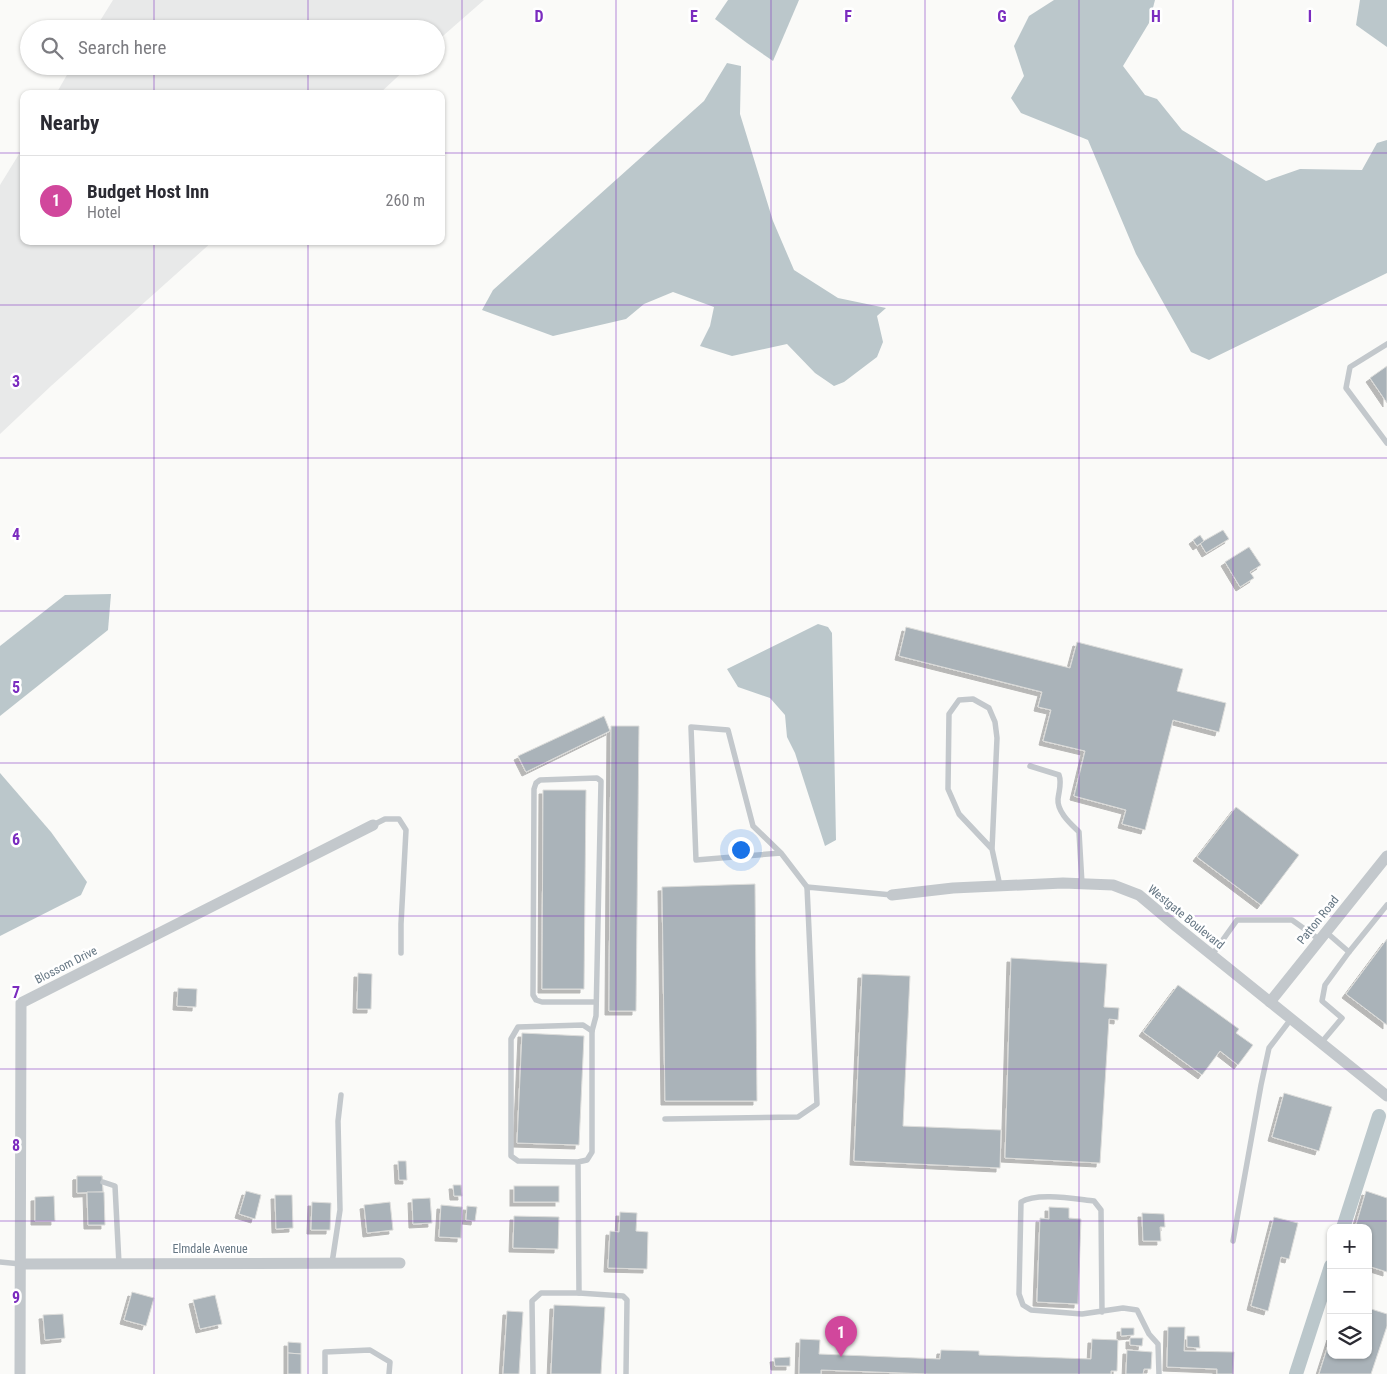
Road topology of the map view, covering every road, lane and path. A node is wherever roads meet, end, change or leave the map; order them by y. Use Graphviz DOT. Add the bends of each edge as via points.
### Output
graph roads {
  1 [pos="1387,344"];
  2 [pos="1387,444"];
  3 [pos="1030,766"];
  4 [pos="373,825"];
  5 [pos="992,849"];
  6 [pos="781,853"];
  7 [pos="1387,856"];
  8 [pos="1082,884"];
  9 [pos="1000,886"];
  10 [pos="807,887"];
  11 [pos="892,895"];
  12 [pos="1387,905"];
  13 [pos="1323,936"];
  14 [pos="1349,952"];
  15 [pos="401,953"];
  16 [pos="1212,955"];
  17 [pos="596,1002"];
  18 [pos="1270,1002"];
  19 [pos="1291,1019"];
  20 [pos="592,1031"];
  21 [pos="1322,1043"];
  22 [pos="340,1095"];
  23 [pos="1387,1096"];
  24 [pos="665,1120"];
  25 [pos="578,1162"];
  26 [pos="103,1182"];
  27 [pos="1234,1241"];
  28 [pos="0,1262"];
  29 [pos="332,1263"];
  30 [pos="400,1263"];
  31 [pos="21,1264"];
  32 [pos="119,1264"];
  33 [pos="579,1293"];
  34 [pos="1102,1312"];
  35 [pos="20,1374"];
  36 [pos="326,1374"];
  37 [pos="389,1374"];
  38 [pos="532,1374"];
  39 [pos="626,1374"];
  40 [pos="1159,1374"];
  1 -- 2 [label="lane" via="1350,367 1346,388"];
  3 -- 8 [label="lane" via="1059,775 1058,802 1068,821 1079,832"];
  4 -- 15 [label="lane" via="385,819 399,819 406,830"];
  4 -- 31 [label="street, Blossom Drive" via="21,1004"];
  5 -- 5 [label="lane" via="997,738 994,722 988,708 974,699 959,700 949,714 948,789 959,814"];
  5 -- 9 [label="lane"];
  6 -- 6 [label="lane" via="754,826 728,730 691,727 696,860"];
  6 -- 10 [label="lane"];
  7 -- 13 [label="street, Patton Road"];
  8 -- 9 [label="street, Westgate Boulevard"];
  8 -- 16 [label="street, Westgate Boulevard" via="1113,885 1139,895"];
  9 -- 11 [label="street, Westgate Boulevard"];
  10 -- 11 [label="lane"];
  10 -- 24 [label="lane" via="817,1104 798,1117"];
  12 -- 14 [label="lane"];
  13 -- 14 [label="lane"];
  13 -- 16 [label="lane" via="1292,920 1237,920"];
  13 -- 18 [label="street, Patton Road"];
  14 -- 21 [label="lane" via="1326,984 1322,1002 1342,1018"];
  16 -- 18 [label="street, Westgate Boulevard"];
  17 -- 17 [label="lane" via="601,781 597,778 540,780 534,789 533,995 542,1002"];
  17 -- 20 [label="lane"];
  18 -- 19 [label="street, Westgate Boulevard"];
  19 -- 21 [label="street, Westgate Boulevard"];
  19 -- 27 [label="lane" via="1269,1048"];
  20 -- 25 [label="lane" via="592,1152 588,1160"];
  20 -- 25 [label="lane" via="582,1025 518,1027 511,1039 511,1156 518,1161"];
  21 -- 23 [label="street, Westgate Boulevard"];
  22 -- 29 [label="lane" via="340,1210"];
  25 -- 33 [label="lane"];
  26 -- 32 [label="lane" via="115,1186"];
  28 -- 31 [label="lane"];
  29 -- 30 [label="street, Elmdale Avenue"];
  29 -- 32 [label="street, Elmdale Avenue"];
  31 -- 32 [label="street, Elmdale Avenue"];
  31 -- 35 [label="street, Blossom Drive"];
  33 -- 38 [label="lane" via="541,1293 532,1301"];
  33 -- 39 [label="lane" via="623,1296 627,1300"];
  34 -- 34 [label="lane" via="1101,1210 1094,1201 1042,1197 1021,1202 1019,1294 1023,1305 1031,1310 1082,1314"];
  34 -- 40 [label="lane" via="1123,1308 1137,1310 1158,1344"];
  36 -- 37 [label="lane" via="325,1352 370,1350 390,1362"];
}
